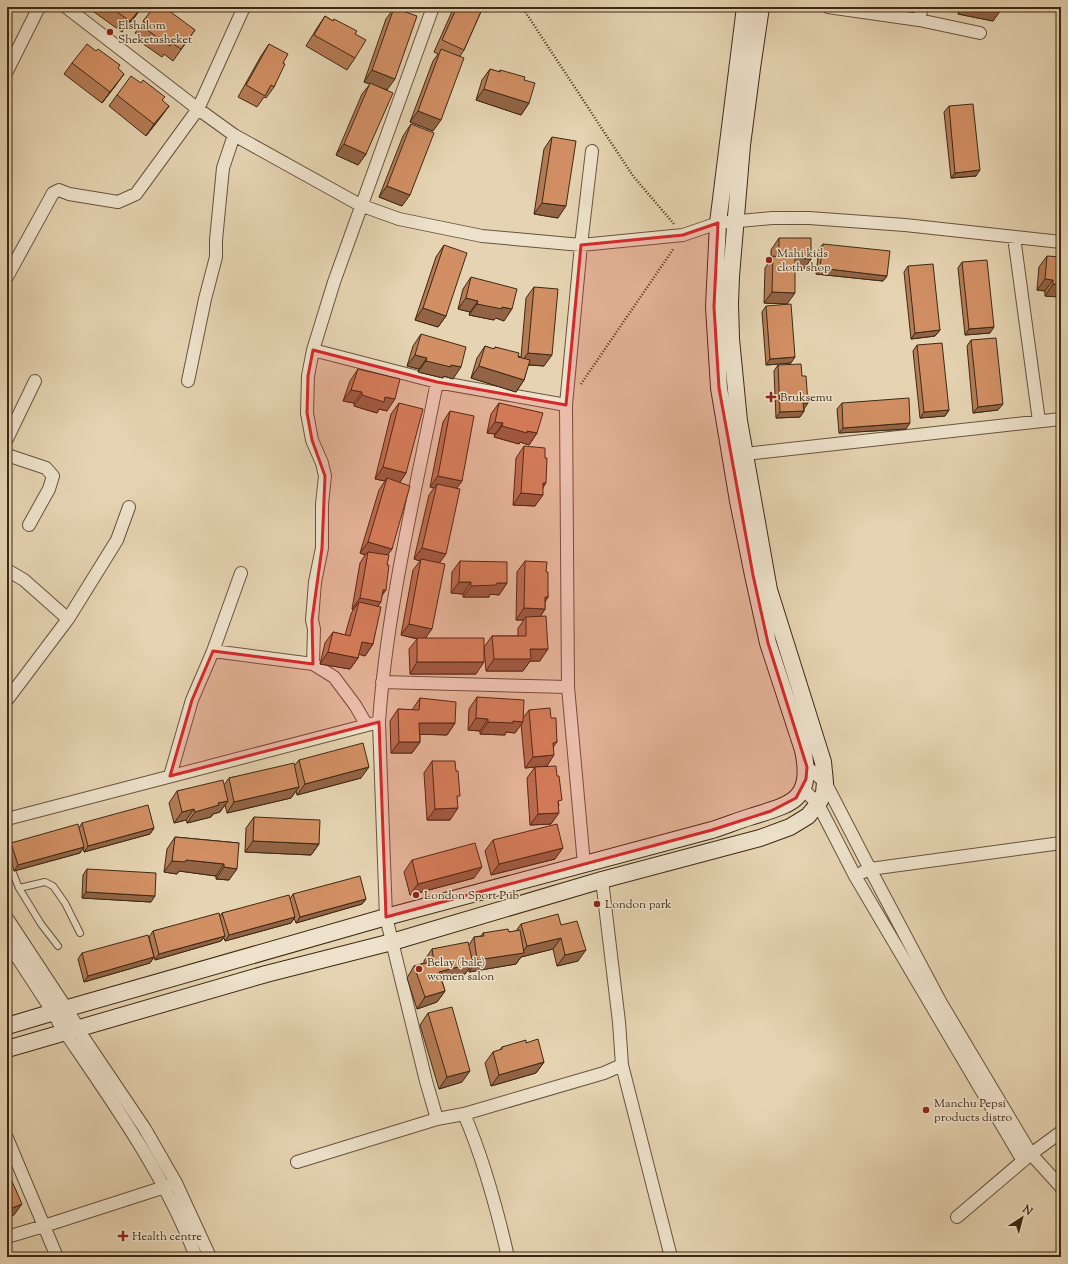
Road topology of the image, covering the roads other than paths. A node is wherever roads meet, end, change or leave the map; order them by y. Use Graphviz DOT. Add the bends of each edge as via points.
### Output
graph roads {
  1 [pos="39,7"];
  2 [pos="66,7"];
  3 [pos="244,7"];
  4 [pos="433,7"];
  5 [pos="745,7"];
  6 [pos="761,7"];
  7 [pos="828,7"];
  8 [pos="922,7"];
  9 [pos="919,20"];
  10 [pos="980,32"];
  11 [pos="7,71"];
  12 [pos="198,109"];
  13 [pos="234,135"];
  14 [pos="592,151"];
  15 [pos="360,205"];
  16 [pos="735,221"];
  17 [pos="718,223"];
  18 [pos="1014,237"];
  19 [pos="1061,242"];
  20 [pos="581,245"];
  21 [pos="7,276"];
  22 [pos="313,350"];
  23 [pos="35,381"];
  24 [pos="188,381"];
  25 [pos="438,382"];
  26 [pos="566,405"];
  27 [pos="1061,419"];
  28 [pos="1039,421"];
  29 [pos="7,439"];
  30 [pos="745,454"];
  31 [pos="7,455"];
  32 [pos="129,507"];
  33 [pos="29,525"];
  34 [pos="7,570"];
  35 [pos="241,573"];
  36 [pos="68,619"];
  37 [pos="213,651"];
  38 [pos="313,664"];
  39 [pos="382,682"];
  40 [pos="568,687"];
  41 [pos="7,700"];
  42 [pos="379,722"];
  43 [pos="366,724"];
  44 [pos="807,767"];
  45 [pos="170,776"];
  46 [pos="825,782"];
  47 [pos="802,788"];
  48 [pos="818,804"];
  49 [pos="7,819"];
  50 [pos="1061,843"];
  51 [pos="7,858"];
  52 [pos="584,864"];
  53 [pos="870,869"];
  54 [pos="855,876"];
  55 [pos="602,880"];
  56 [pos="19,888"];
  57 [pos="386,917"];
  58 [pos="7,920"];
  59 [pos="80,933"];
  60 [pos="7,940"];
  61 [pos="392,942"];
  62 [pos="58,946"];
  63 [pos="59,1010"];
  64 [pos="7,1026"];
  65 [pos="71,1030"];
  66 [pos="7,1049"];
  67 [pos="622,1065"];
  68 [pos="464,1114"];
  69 [pos="437,1119"];
  70 [pos="1061,1132"];
  71 [pos="7,1138"];
  72 [pos="1027,1157"];
  73 [pos="297,1162"];
  74 [pos="171,1185"];
  75 [pos="1061,1187"];
  76 [pos="957,1217"];
  77 [pos="44,1226"];
  78 [pos="7,1237"];
  79 [pos="57,1257"];
  80 [pos="196,1257"];
  81 [pos="210,1257"];
  82 [pos="508,1257"];
  83 [pos="671,1257"];
  1 -- 11 [label="street"];
  2 -- 12 [label="street"];
  3 -- 12 [label="street"];
  4 -- 15 [label="street"];
  5 -- 17 [label="main road"];
  6 -- 16 [label="main road" via="742,145"];
  7 -- 9 [label="street"];
  8 -- 9 [label="street"];
  9 -- 10 [label="street"];
  12 -- 13 [label="street"];
  12 -- 21 [label="street" via="136,194 118,202 59,190 53,192"];
  13 -- 15 [label="street"];
  13 -- 24 [label="street" via="223,168 216,257"];
  14 -- 20 [label="street"];
  15 -- 20 [label="street" via="399,219 482,236"];
  15 -- 22 [label="street"];
  16 -- 17 [label="street"];
  16 -- 18 [label="street" via="809,218"];
  16 -- 30 [label="main road" via="730,304 731,339"];
  17 -- 20 [label="street" via="683,235"];
  17 -- 44 [label="main road" via="714,307 719,388 738,501 768,642"];
  18 -- 19 [label="street"];
  18 -- 28 [label="street"];
  20 -- 26 [label="street"];
  22 -- 25 [label="street"];
  22 -- 38 [label="street" via="308,376 307,413 312,440 326,476 322,504 322,548 315,582 312,620"];
  23 -- 29 [label="street"];
  25 -- 26 [label="street"];
  25 -- 39 [label="street" via="396,589"];
  26 -- 40 [label="street"];
  27 -- 28 [label="street"];
  28 -- 30 [label="street"];
  30 -- 46 [label="main road" via="769,590 823,762"];
  31 -- 33 [label="street" via="46,468 53,476 49,489"];
  32 -- 36 [label="street" via="117,540"];
  34 -- 36 [label="street" via="24,580"];
  35 -- 37 [label="street"];
  36 -- 41 [label="street"];
  37 -- 38 [label="street"];
  37 -- 45 [label="street" via="192,700"];
  38 -- 43 [label="street" via="334,677"];
  39 -- 40 [label="street"];
  39 -- 42 [label="street"];
  40 -- 52 [label="street"];
  42 -- 43 [label="street"];
  42 -- 57 [label="street"];
  43 -- 45 [label="street"];
  44 -- 46 [label="street"];
  44 -- 47 [label="main road"];
  45 -- 49 [label="street"];
  46 -- 48 [label="main road" via="824,794"];
  46 -- 53 [label="street"];
  47 -- 48 [label="street"];
  47 -- 52 [label="main road" via="789,804 771,811 712,830"];
  48 -- 54 [label="street"];
  48 -- 55 [label="main road" via="808,816 790,827 760,838"];
  50 -- 53 [label="street"];
  51 -- 56 [label="lane"];
  52 -- 57 [label="main road"];
  53 -- 54 [label="street"];
  53 -- 72 [label="street"];
  54 -- 72 [label="street"];
  55 -- 61 [label="main road"];
  55 -- 67 [label="street"];
  56 -- 59 [label="lane" via="45,882 53,886"];
  56 -- 62 [label="lane"];
  57 -- 61 [label="street"];
  57 -- 63 [label="main road"];
  58 -- 63 [label="street"];
  60 -- 63 [label="street"];
  61 -- 65 [label="main road" via="266,974"];
  61 -- 69 [label="street"];
  63 -- 64 [label="main road"];
  63 -- 65 [label="street"];
  65 -- 66 [label="main road"];
  65 -- 74 [label="street" via="120,1113"];
  67 -- 68 [label="street" via="604,1073"];
  67 -- 83 [label="street"];
  68 -- 69 [label="street"];
  68 -- 82 [label="street" via="476,1144"];
  69 -- 73 [label="street"];
  70 -- 72 [label="street"];
  71 -- 77 [label="street"];
  72 -- 75 [label="street"];
  72 -- 76 [label="street"];
  74 -- 77 [label="street"];
  74 -- 80 [label="street"];
  74 -- 81 [label="street"];
  77 -- 78 [label="street"];
  77 -- 79 [label="street"];
}
